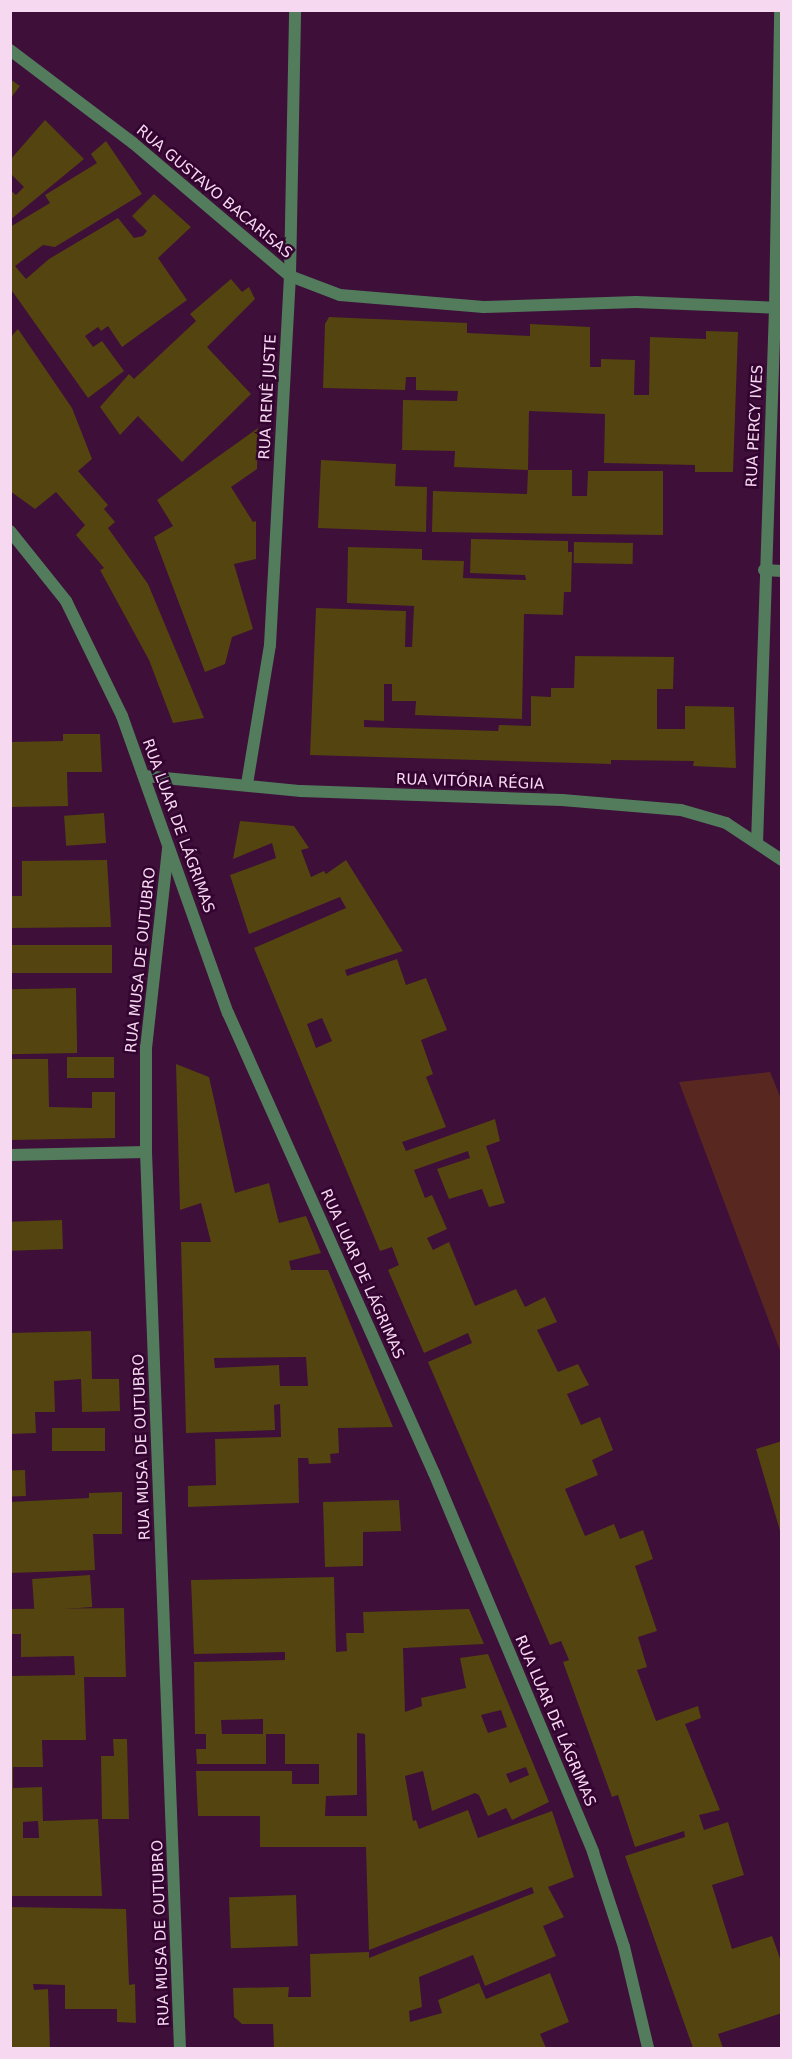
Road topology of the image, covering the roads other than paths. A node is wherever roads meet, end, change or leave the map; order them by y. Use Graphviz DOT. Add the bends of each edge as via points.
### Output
graph roads {
  1 [pos="295,10"];
  2 [pos="780,10"];
  3 [pos="10,50"];
  4 [pos="290,276"];
  5 [pos="778,308"];
  6 [pos="10,531"];
  7 [pos="764,570"];
  8 [pos="782,571"];
  9 [pos="144,776"];
  10 [pos="247,784"];
  11 [pos="757,843"];
  12 [pos="168,845"];
  13 [pos="782,860"];
  14 [pos="146,1152"];
  15 [pos="10,1155"];
  16 [pos="180,2049"];
  17 [pos="648,2049"];
  1 -- 4 [label="street, RUA RENÊ JUSTE"];
  2 -- 5 [label="street, RUA PERCY IVES"];
  3 -- 4 [label="street, RUA GUSTAVO BACARISAS" via="133,143"];
  4 -- 5 [label="street, RUA GUSTAVO BACARISAS" via="340,295 484,307 636,302"];
  4 -- 10 [label="street, RUA RENÊ JUSTE" via="270,645"];
  5 -- 7 [label="street, RUA PERCY IVES"];
  6 -- 9 [label="street, RUA LUAR DE LÁGRIMAS" via="66,601 98,660"];
  7 -- 8 [label="street"];
  7 -- 11 [label="street, RUA PERCY IVES"];
  9 -- 10 [label="street, RUA VITÓRIA RÉGIA"];
  9 -- 12 [label="street, RUA LUAR DE LÁGRIMAS"];
  10 -- 11 [label="street, RUA VITÓRIA RÉGIA" via="301,791 562,800 681,810 726,823"];
  11 -- 13 [label="street, RUA VITÓRIA RÉGIA"];
  12 -- 14 [label="street, RUA MUSA DE OUTUBRO" via="146,1047"];
  12 -- 17 [label="street, RUA LUAR DE LÁGRIMAS" via="228,1013 434,1473 585,1831 624,1947"];
  14 -- 15 [label="street"];
  14 -- 16 [label="street, RUA MUSA DE OUTUBRO"];
}
